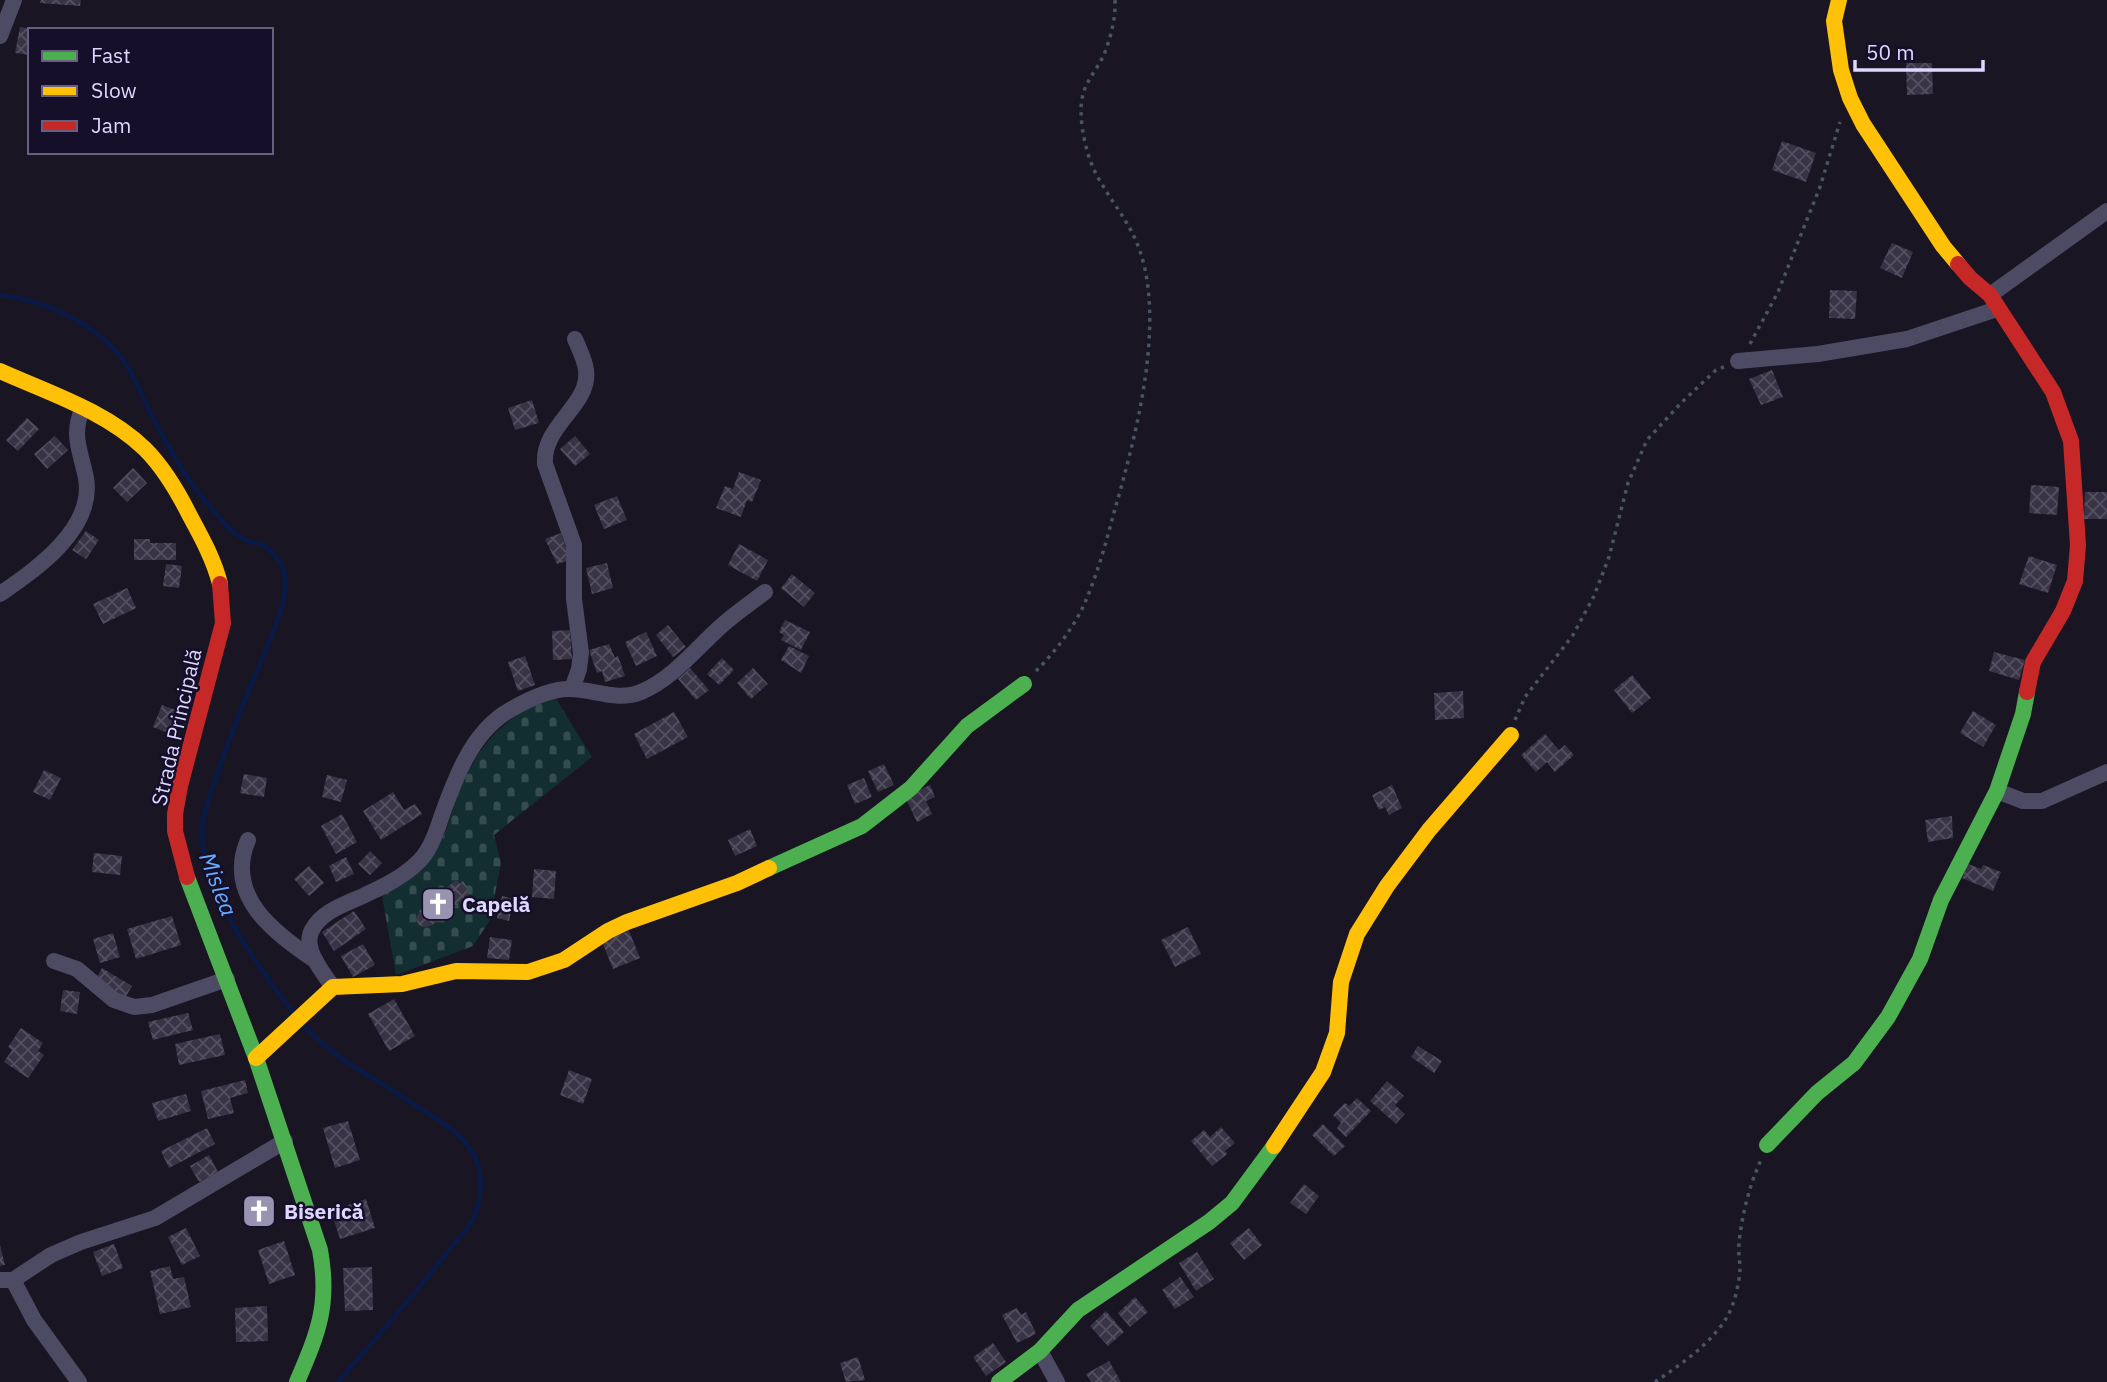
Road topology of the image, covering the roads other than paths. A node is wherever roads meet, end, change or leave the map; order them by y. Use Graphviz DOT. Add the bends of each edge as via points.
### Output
graph roads {
  1 [pos="15,0"];
  2 [pos="1839,0"];
  3 [pos="0,36"];
  4 [pos="2107,211"];
  5 [pos="1993,302"];
  6 [pos="575,339"];
  7 [pos="1738,361"];
  8 [pos="0,370"];
  9 [pos="82,410"];
  10 [pos="765,592"];
  11 [pos="0,594"];
  12 [pos="1024,684"];
  13 [pos="572,689"];
  14 [pos="1511,735"];
  15 [pos="2107,772"];
  16 [pos="1997,790"];
  17 [pos="248,840"];
  18 [pos="54,961"];
  19 [pos="316,961"];
  20 [pos="227,979"];
  21 [pos="328,992"];
  22 [pos="256,1058"];
  23 [pos="285,1140"];
  24 [pos="1767,1145"];
  25 [pos="6,1280"];
  26 [pos="1040,1351"];
  27 [pos="79,1382"];
  28 [pos="297,1382"];
  29 [pos="999,1382"];
  30 [pos="1057,1382"];
  1 -- 3 [label="street"];
  2 -- 5 [label="street" via="1834,21 1850,98 1943,246"];
  4 -- 5 [label="street"];
  5 -- 7 [label="street" via="1907,339"];
  5 -- 16 [label="street" via="2053,391 2071,441 2078,545 2075,581 2033,662 2023,714"];
  6 -- 13 [label="street" via="587,381 555,430 545,455 574,545 573,599 581,653"];
  8 -- 9 [label="street, Strada Principală"];
  9 -- 11 [label="street" via="75,436 86,481 83,510 52,556"];
  9 -- 20 [label="street, Strada Principală" via="130,437 166,475 219,578 223,623 180,786 175,831 185,872"];
  10 -- 13 [label="street" via="647,689 607,696"];
  12 -- 21 [label="street" via="967,726 911,788 862,826 737,883 627,922 564,960 528,972 456,971 402,984"];
  13 -- 19 [label="street" via="534,698 503,714 480,736 422,858 321,919 310,934"];
  14 -- 26 [label="street" via="1429,830 1357,934 1341,982 1337,1033 1327,1062 1253,1177 1209,1222 1078,1310"];
  15 -- 16 [label="street" via="2042,801 2023,801"];
  16 -- 24 [label="street" via="1941,900 1920,960 1888,1017 1854,1063 1817,1093"];
  17 -- 19 [label="street" via="241,871 255,908 271,929"];
  18 -- 20 [label="street" via="77,970 114,1000 134,1007"];
  19 -- 21 [label="street"];
  20 -- 22 [label="street, Strada Principală"];
  21 -- 22 [label="street"];
  22 -- 23 [label="street, Strada Principală"];
  23 -- 25 [label="street" via="155,1218 80,1242"];
  23 -- 28 [label="street, Strada Principală" via="326,1283 323,1316"];
  25 -- 27 [label="street"];
  26 -- 29 [label="street"];
  26 -- 30 [label="street"];
}
